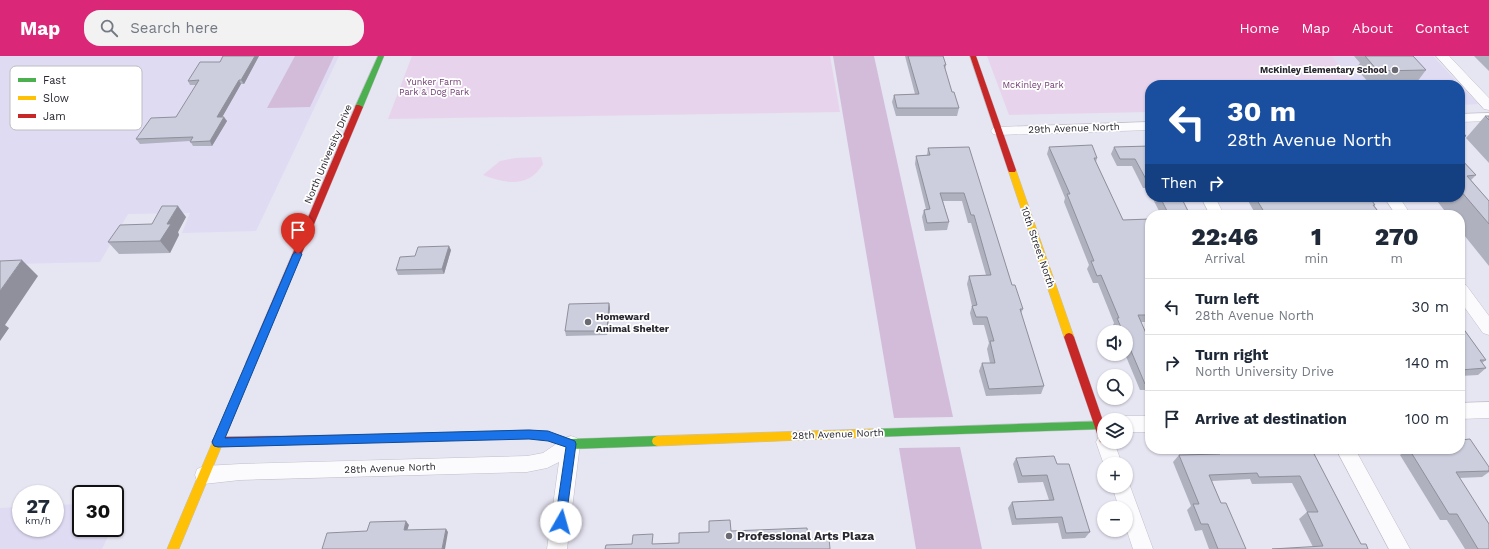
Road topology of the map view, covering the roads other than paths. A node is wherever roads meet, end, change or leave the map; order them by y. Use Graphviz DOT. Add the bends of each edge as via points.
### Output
graph roads {
  1 [pos="381,56"];
  2 [pos="973,56"];
  3 [pos="1442,56"];
  4 [pos="1465,80"];
  5 [pos="1465,80"];
  6 [pos="1489,106"];
  7 [pos="1489,117"];
  8 [pos="1465,118"];
  9 [pos="1145,126"];
  10 [pos="998,130"];
  11 [pos="1465,296"];
  12 [pos="1489,328"];
  13 [pos="1489,410"];
  14 [pos="1465,411"];
  15 [pos="1097,414"];
  16 [pos="1133,424"];
  17 [pos="1145,424"];
  18 [pos="1097,431"];
  19 [pos="218,442"];
  20 [pos="571,444"];
  21 [pos="1348,454"];
  22 [pos="204,475"];
  23 [pos="1123,493"];
  24 [pos="174,549"];
  25 [pos="557,549"];
  26 [pos="1143,549"];
  27 [pos="1400,549"];
  1 -- 19 [label="street, North University Drive"];
  2 -- 10 [label="street, 10th Street North"];
  3 -- 5 [label="street"];
  4 -- 6 [label="street"];
  7 -- 8 [label="street"];
  9 -- 10 [label="street, 29th Avenue North"];
  10 -- 15 [label="street, 10th Street North"];
  11 -- 12 [label="street"];
  13 -- 14 [label="street"];
  16 -- 17 [label="street"];
  18 -- 20 [label="street, 28th Avenue North"];
  19 -- 20 [label="street, 28th Avenue North" via="529,434 548,436"];
  19 -- 22 [label="street, North University Drive"];
  20 -- 22 [label="street, 28th Avenue North" via="548,460 527,464"];
  20 -- 25 [label="street"];
  21 -- 27 [label="street"];
  22 -- 24 [label="street, North University Drive"];
  23 -- 26 [label="street"];
}
